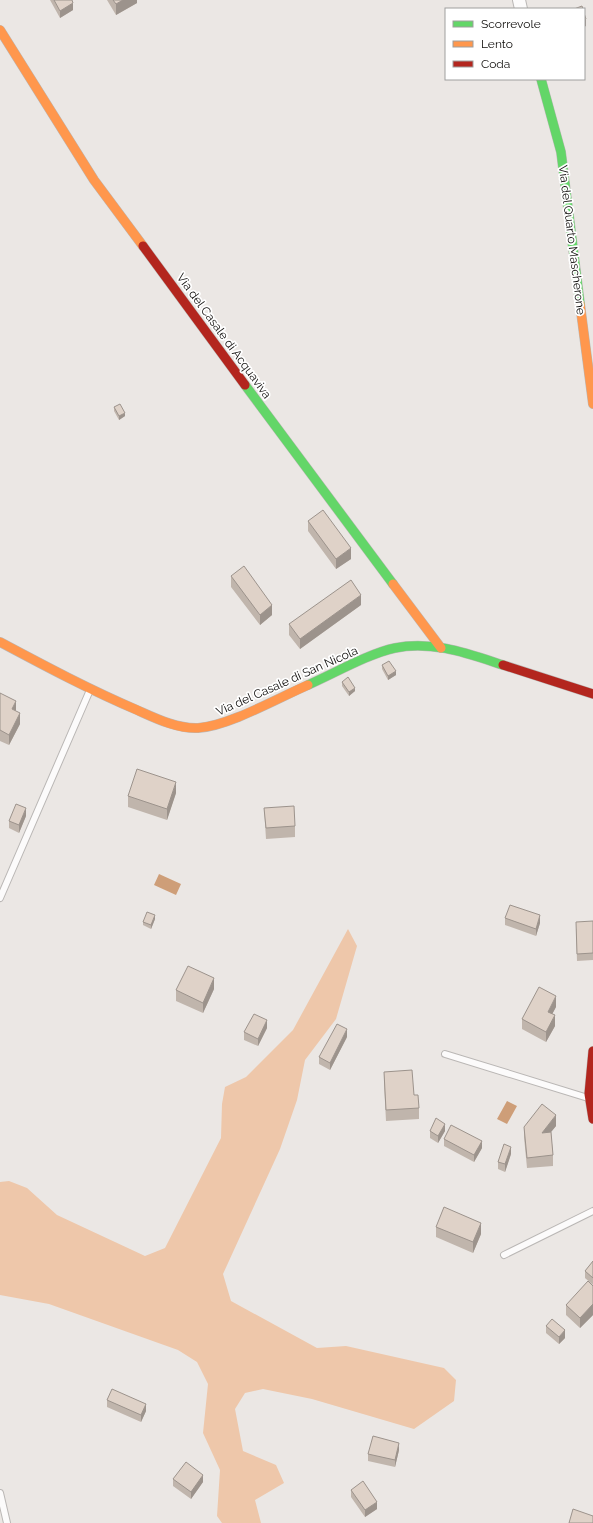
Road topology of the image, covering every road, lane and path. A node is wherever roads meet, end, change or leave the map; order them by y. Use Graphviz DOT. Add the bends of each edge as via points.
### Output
graph roads {
  1 [pos="0,30"];
  2 [pos="541,80"];
  3 [pos="593,404"];
  4 [pos="0,642"];
  5 [pos="441,648"];
  6 [pos="90,690"];
  7 [pos="593,694"];
  8 [pos="0,898"];
  9 [pos="593,1051"];
  10 [pos="445,1054"];
  11 [pos="590,1098"];
  12 [pos="593,1119"];
  13 [pos="593,1211"];
  14 [pos="504,1255"];
  15 [pos="0,1493"];
  16 [pos="7,1523"];
  1 -- 5 [label="street, Via del Casale di Acquaviva" via="94,180"];
  2 -- 3 [label="street, Via del Quarto Mascherone" via="561,152"];
  4 -- 6 [label="street, Via del Casale di San Nicola"];
  5 -- 6 [label="street, Via del Casale di San Nicola" via="414,645 386,650 227,721 204,727 188,727 163,721"];
  5 -- 7 [label="street, Via del Casale di San Nicola" via="462,652"];
  6 -- 8 [label="lane"];
  9 -- 11 [label="street"];
  10 -- 11 [label="lane"];
  11 -- 12 [label="street"];
  13 -- 14 [label="lane"];
  15 -- 16 [label="lane"];
}
